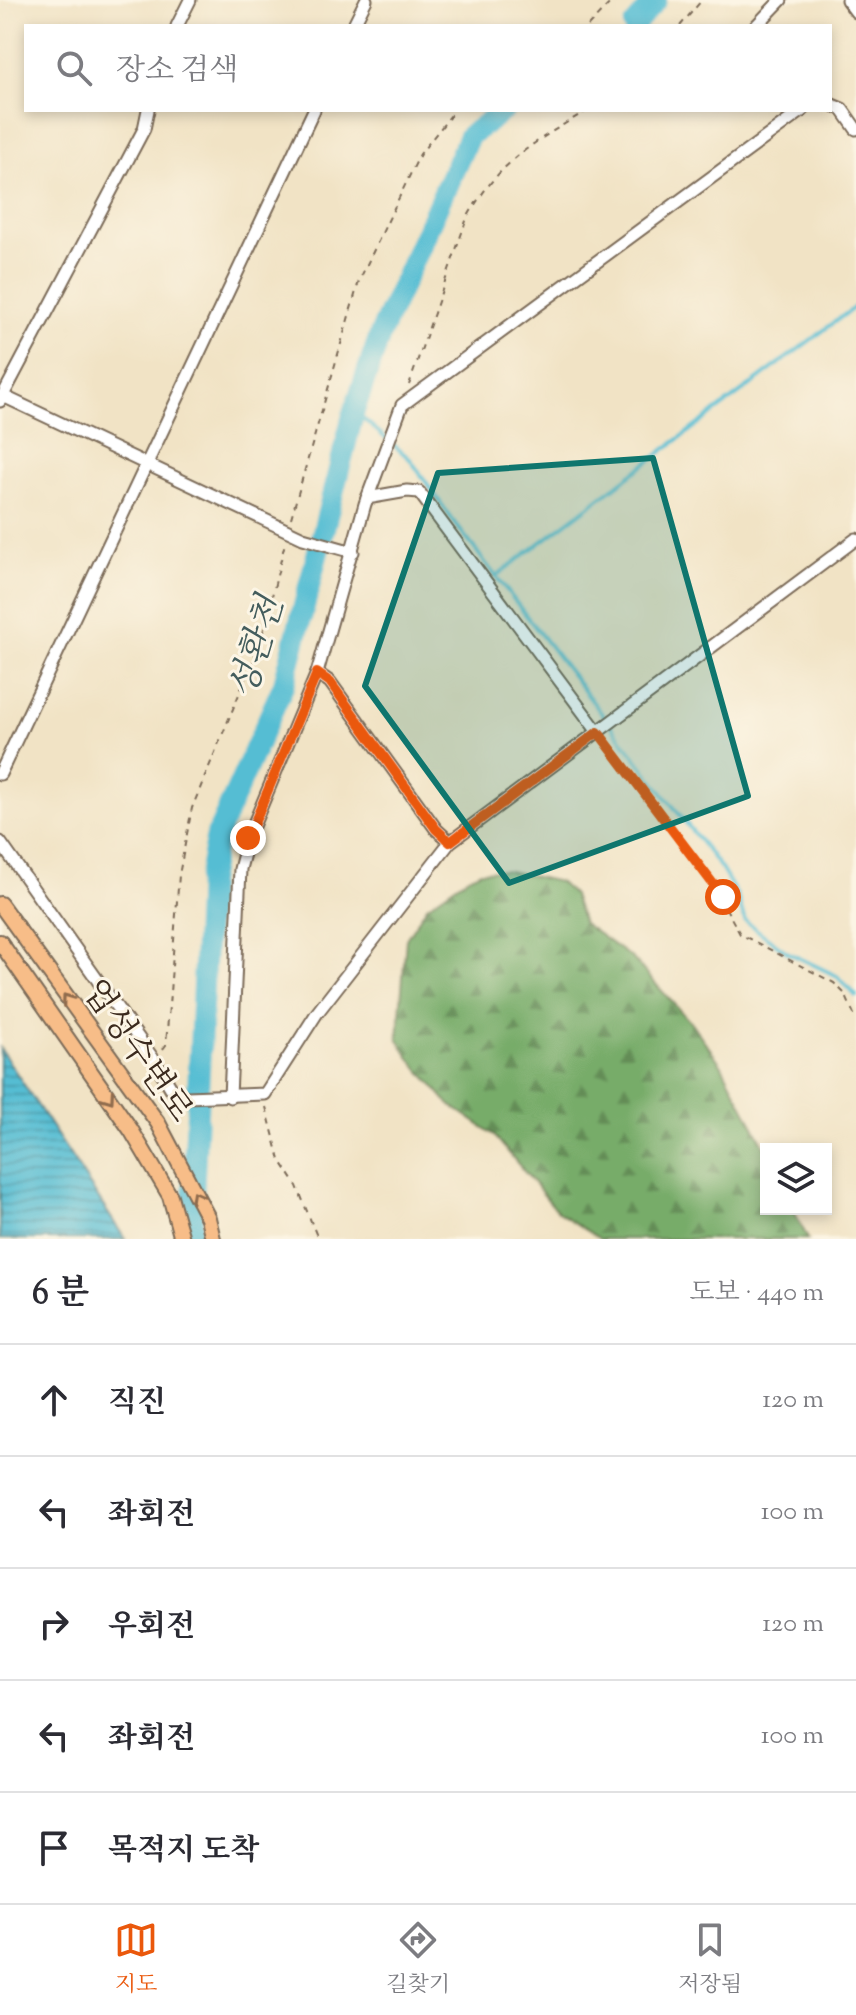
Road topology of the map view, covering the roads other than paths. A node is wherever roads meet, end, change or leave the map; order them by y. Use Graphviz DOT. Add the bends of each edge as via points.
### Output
graph roads {
  1 [pos="190,0"];
  2 [pos="366,0"];
  3 [pos="781,0"];
  4 [pos="847,0"];
  5 [pos="856,12"];
  6 [pos="178,24"];
  7 [pos="354,24"];
  8 [pos="758,24"];
  9 [pos="832,105"];
  10 [pos="148,112"];
  11 [pos="313,112"];
  12 [pos="800,112"];
  13 [pos="856,129"];
  14 [pos="2,399"];
  15 [pos="147,465"];
  16 [pos="367,498"];
  17 [pos="856,539"];
  18 [pos="353,552"];
  19 [pos="317,673"];
  20 [pos="601,730"];
  21 [pos="0,774"];
  22 [pos="0,842"];
  23 [pos="450,842"];
  24 [pos="0,904"];
  25 [pos="0,942"];
  26 [pos="230,1097"];
  27 [pos="182,1239"];
  28 [pos="213,1239"];
  1 -- 6 [label="street"];
  2 -- 7 [label="street"];
  3 -- 8 [label="street"];
  4 -- 5 [label="street"];
  9 -- 13 [label="street" via="842,109"];
  10 -- 14 [label="street" via="144,129"];
  11 -- 15 [label="street"];
  12 -- 16 [label="street" via="418,397 408,398"];
  14 -- 15 [label="street"];
  15 -- 18 [label="street" via="303,538"];
  15 -- 21 [label="street"];
  16 -- 18 [label="street"];
  16 -- 20 [label="street" via="419,492"];
  17 -- 20 [label="street"];
  18 -- 19 [label="street"];
  19 -- 23 [label="street" via="330,682"];
  19 -- 26 [label="street" via="240,869"];
  20 -- 23 [label="street"];
  22 -- 26 [label="street" via="174,1093"];
  23 -- 26 [label="street" via="317,1013 265,1094"];
  28 -- 24 [label="main road, 업성수변로, one-way" via="208,1218 158,1123"];
  25 -- 27 [label="main road, 업성수변로, one-way" via="131,1130 170,1196"];
}
